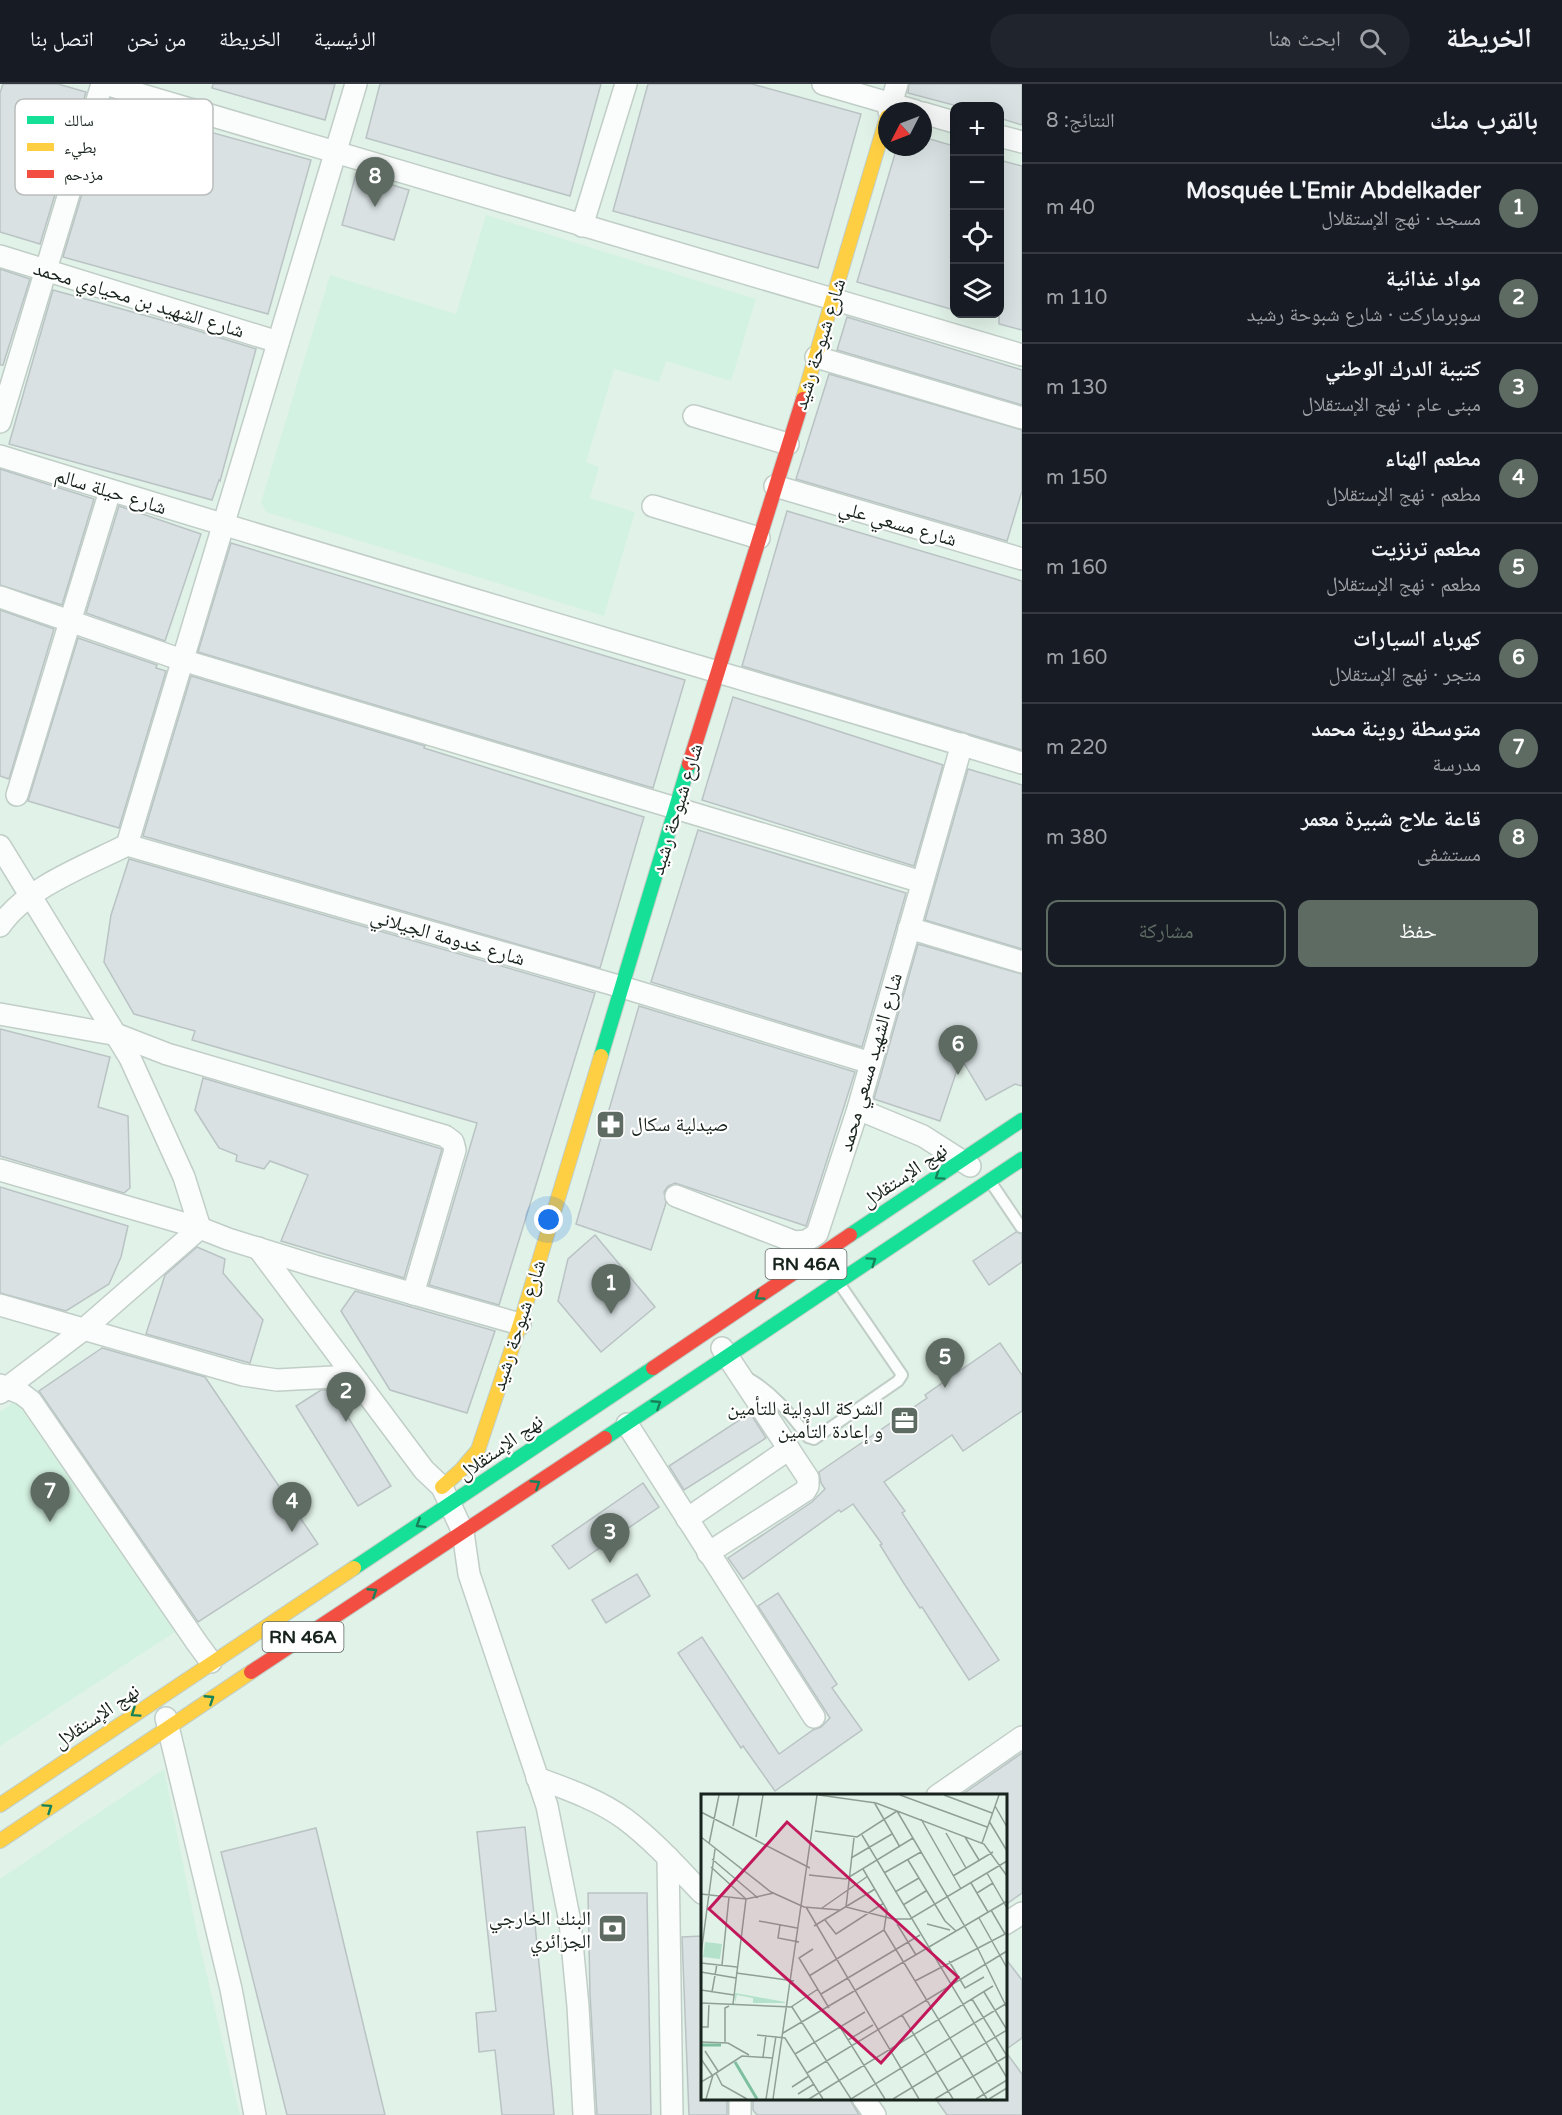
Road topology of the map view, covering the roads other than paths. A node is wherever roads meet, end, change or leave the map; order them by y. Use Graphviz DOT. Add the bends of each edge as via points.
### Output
graph roads {
  1 [pos="104,84"];
  2 [pos="356,84"];
  3 [pos="626,84"];
  4 [pos="823,84"];
  5 [pos="99,99"];
  6 [pos="155,99"];
  7 [pos="884,102"];
  8 [pos="213,116"];
  9 [pos="932,116"];
  10 [pos="950,121"];
  11 [pos="1004,137"];
  12 [pos="1022,142"];
  13 [pos="878,147"];
  14 [pos="335,152"];
  15 [pos="69,195"];
  16 [pos="582,226"];
  17 [pos="0,256"];
  18 [pos="46,270"];
  19 [pos="832,300"];
  20 [pos="278,342"];
  21 [pos="1022,355"];
  22 [pos="816,357"];
  23 [pos="694,416"];
  24 [pos="1022,417"];
  25 [pos="0,422"];
  26 [pos="788,444"];
  27 [pos="0,456"];
  28 [pos="775,486"];
  29 [pos="110,490"];
  30 [pos="652,506"];
  31 [pos="223,525"];
  32 [pos="759,538"];
  33 [pos="1022,559"];
  34 [pos="0,597"];
  35 [pos="71,621"];
  36 [pos="182,660"];
  37 [pos="717,670"];
  38 [pos="962,744"];
  39 [pos="1022,763"];
  40 [pos="17,795"];
  41 [pos="676,808"];
  42 [pos="127,844"];
  43 [pos="0,846"];
  44 [pos="922,882"];
  45 [pos="31,894"];
  46 [pos="0,926"];
  47 [pos="909,928"];
  48 [pos="1022,962"];
  49 [pos="622,987"];
  50 [pos="0,1014"];
  51 [pos="118,1035"];
  52 [pos="871,1063"];
  53 [pos="858,1109"];
  54 [pos="1022,1120"];
  55 [pos="997,1137"];
  56 [pos="962,1160"];
  57 [pos="1020,1165"];
  58 [pos="0,1170"];
  59 [pos="990,1181"];
  60 [pos="676,1196"];
  61 [pos="1021,1227"];
  62 [pos="200,1228"];
  63 [pos="258,1248"];
  64 [pos="839,1283"];
  65 [pos="413,1294"];
  66 [pos="0,1305"];
  67 [pos="520,1324"];
  68 [pos="710,1329"];
  69 [pos="83,1330"];
  70 [pos="734,1365"];
  71 [pos="352,1376"];
  72 [pos="3,1388"];
  73 [pos="627,1424"];
  74 [pos="789,1449"];
  75 [pos="447,1496"];
  76 [pos="687,1519"];
  77 [pos="463,1532"];
  78 [pos="708,1553"];
  79 [pos="212,1662"];
  80 [pos="164,1694"];
  81 [pos="814,1717"];
  82 [pos="166,1727"];
  83 [pos="1022,1737"];
  84 [pos="537,1778"];
  85 [pos="940,1794"];
  86 [pos="0,1805"];
  87 [pos="0,1841"];
  88 [pos="668,1857"];
  89 [pos="701,1892"];
  90 [pos="1022,1912"];
  91 [pos="1007,1923"];
  92 [pos="864,2100"];
  93 [pos="255,2115"];
  94 [pos="584,2115"];
  95 [pos="672,2115"];
  96 [pos="875,2115"];
  1 -- 5 [label="street"];
  1 -- 6 [label="street"];
  2 -- 14 [label="street"];
  3 -- 16 [label="street"];
  4 -- 7 [label="street"];
  8 -- 14 [label="street"];
  9 -- 10 [label="street"];
  11 -- 12 [label="street"];
  13 -- 19 [label="main road, شارع شبوحة رشيد"];
  14 -- 16 [label="street"];
  14 -- 20 [label="street"];
  15 -- 18 [label="street"];
  16 -- 19 [label="street"];
  17 -- 18 [label="street, شارع الشهيد بن محياوي محمد"];
  18 -- 20 [label="street, شارع الشهيد بن محياوي محمد"];
  18 -- 25 [label="street"];
  19 -- 21 [label="street"];
  19 -- 22 [label="main road, شارع شبوحة رشيد"];
  20 -- 31 [label="street"];
  22 -- 24 [label="street"];
  22 -- 26 [label="main road, شارع شبوحة رشيد"];
  23 -- 26 [label="street"];
  26 -- 28 [label="main road, شارع شبوحة رشيد"];
  27 -- 29 [label="street, شارع حيلة سالم"];
  28 -- 32 [label="main road, شارع شبوحة رشيد"];
  28 -- 33 [label="street, شارع مسعي علي"];
  29 -- 31 [label="street, شارع حيلة سالم"];
  29 -- 35 [label="street"];
  30 -- 32 [label="street"];
  31 -- 36 [label="street"];
  31 -- 37 [label="street, شارع حيلة سالم"];
  32 -- 37 [label="main road, شارع شبوحة رشيد"];
  34 -- 35 [label="street"];
  35 -- 36 [label="street"];
  35 -- 40 [label="street"];
  36 -- 41 [label="street"];
  36 -- 42 [label="street"];
  37 -- 38 [label="street, شارع حيلة سالم"];
  37 -- 41 [label="main road, شارع شبوحة رشيد"];
  38 -- 39 [label="street, شارع حيلة سالم"];
  38 -- 44 [label="street, شارع الشهيد مسعي محمد"];
  41 -- 44 [label="street"];
  41 -- 49 [label="main road, شارع شبوحة رشيد"];
  42 -- 45 [label="street"];
  42 -- 49 [label="street, شارع خدومة الجيلاني"];
  43 -- 45 [label="street"];
  44 -- 47 [label="street, شارع الشهيد مسعي محمد"];
  45 -- 46 [label="street"];
  45 -- 51 [label="street"];
  47 -- 48 [label="street"];
  47 -- 52 [label="street, شارع الشهيد مسعي محمد"];
  49 -- 52 [label="street, شارع خدومة الجيلاني"];
  49 -- 67 [label="main road, شارع شبوحة رشيد"];
  50 -- 51 [label="street"];
  51 -- 62 [label="street" via="179,1167"];
  51 -- 65 [label="street" via="167,1054 445,1136 453,1142 455,1150"];
  52 -- 53 [label="street, شارع الشهيد مسعي محمد"];
  53 -- 56 [label="street" via="923,1136"];
  53 -- 60 [label="street, شارع الشهيد مسعي محمد" via="817,1234 806,1241 795,1242"];
  54 -- 55 [label="main road, نهج الإستقلال / RN 46A"];
  55 -- 56 [label="main road, نهج الإستقلال / RN 46A"];
  55 -- 57 [label="street"];
  56 -- 59 [label="street"];
  56 -- 68 [label="main road, نهج الإستقلال / RN 46A, one-way"];
  57 -- 59 [label="main road, RN 46A"];
  58 -- 62 [label="street"];
  59 -- 61 [label="lane"];
  64 -- 59 [label="main road, RN 46A, one-way"];
  62 -- 63 [label="street"];
  62 -- 69 [label="street"];
  63 -- 65 [label="street"];
  63 -- 71 [label="street"];
  64 -- 70 [label="main road, RN 46A"];
  64 -- 70 [label="lane" via="902,1375 898,1381 814,1439 763,1386"];
  65 -- 67 [label="street"];
  66 -- 69 [label="street"];
  67 -- 75 [label="main road, شارع شبوحة رشيد" via="478,1450"];
  68 -- 70 [label="street"];
  68 -- 75 [label="main road, نهج الإستقلال / RN 46A"];
  69 -- 71 [label="street" via="243,1375 277,1380"];
  69 -- 72 [label="street"];
  73 -- 70 [label="main road, RN 46A, one-way"];
  70 -- 74 [label="street"];
  71 -- 75 [label="street"];
  72 -- 79 [label="street" via="31,1401"];
  73 -- 76 [label="street"];
  77 -- 73 [label="main road, RN 46A, one-way"];
  74 -- 76 [label="street"];
  74 -- 78 [label="street" via="808,1478 808,1486"];
  75 -- 77 [label="street"];
  75 -- 79 [label="main road, نهج الإستقلال / RN 46A, one-way" via="394,1540"];
  76 -- 78 [label="street"];
  82 -- 77 [label="main road, RN 46A, one-way"];
  77 -- 84 [label="street" via="469,1574"];
  78 -- 81 [label="street"];
  79 -- 80 [label="main road, نهج الإستقلال / RN 46A"];
  80 -- 82 [label="street"];
  80 -- 86 [label="main road, نهج الإستقلال / RN 46A, one-way"];
  87 -- 82 [label="main road, RN 46A, one-way"];
  82 -- 93 [label="street" via="231,1989"];
  83 -- 85 [label="street"];
  84 -- 88 [label="street" via="585,1796 624,1819"];
  84 -- 94 [label="street" via="547,1806 570,1922"];
  88 -- 89 [label="street"];
  88 -- 95 [label="street"];
  90 -- 91 [label="street"];
  92 -- 96 [label="street"];
}
